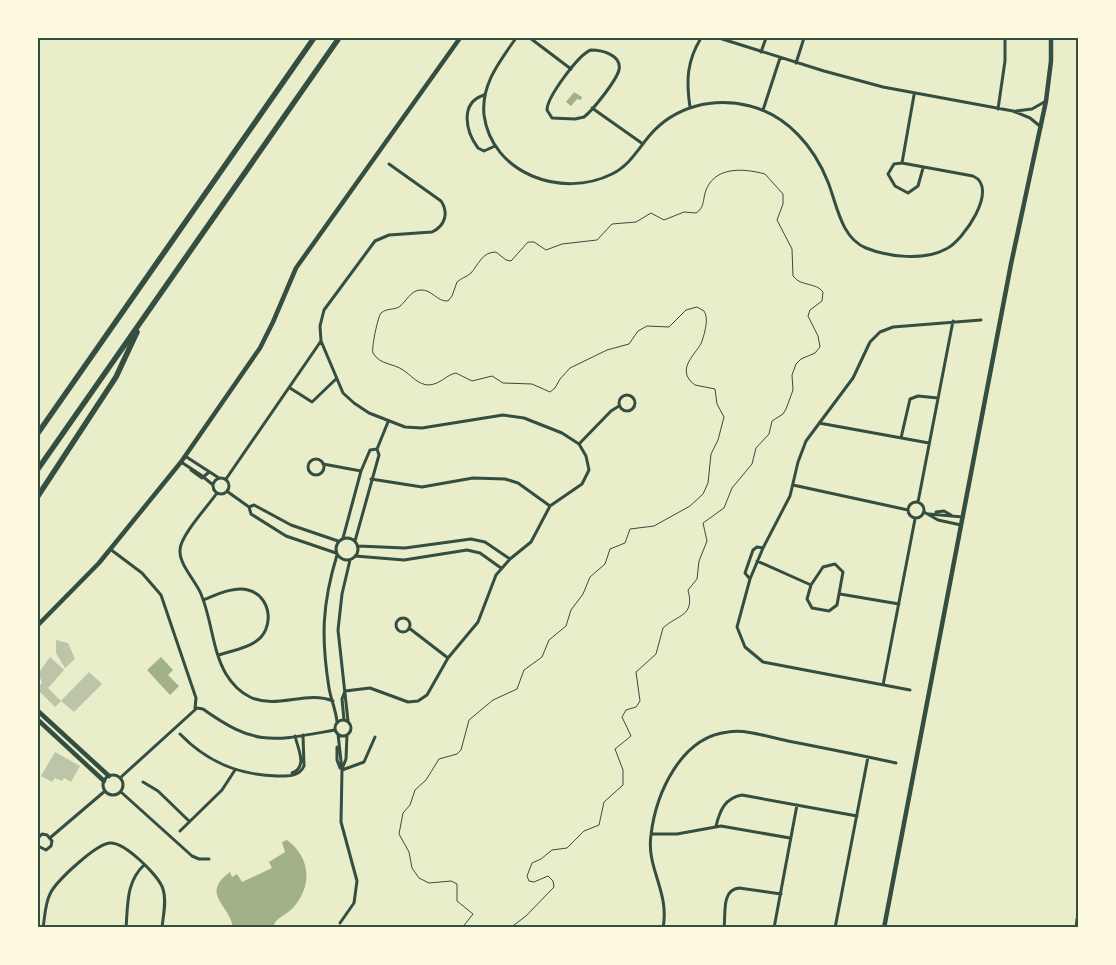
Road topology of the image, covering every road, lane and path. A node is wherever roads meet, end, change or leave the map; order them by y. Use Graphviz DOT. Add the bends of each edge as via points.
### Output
graph roads {
  1 [pos="314,38"];
  2 [pos="339,38"];
  3 [pos="460,38"];
  4 [pos="516,38"];
  5 [pos="530,38"];
  6 [pos="701,38"];
  7 [pos="719,38"];
  8 [pos="766,38"];
  9 [pos="804,38"];
  10 [pos="1005,38"];
  11 [pos="1051,38"];
  12 [pos="762,52"];
  13 [pos="780,58"];
  14 [pos="796,63"];
  15 [pos="571,69"];
  16 [pos="914,94"];
  17 [pos="484,95"];
  18 [pos="1046,100"];
  19 [pos="690,107"];
  20 [pos="592,108"];
  21 [pos="998,109"];
  22 [pos="763,110"];
  23 [pos="1013,112"];
  24 [pos="1041,127"];
  25 [pos="643,144"];
  26 [pos="495,146"];
  27 [pos="902,163"];
  28 [pos="389,164"];
  29 [pos="923,168"];
  30 [pos="144,317"];
  31 [pos="980,320"];
  32 [pos="953,321"];
  33 [pos="321,341"];
  34 [pos="336,379"];
  35 [pos="290,388"];
  36 [pos="938,398"];
  37 [pos="619,406"];
  38 [pos="388,422"];
  39 [pos="819,423"];
  40 [pos="38,433"];
  41 [pos="901,438"];
  42 [pos="929,443"];
  43 [pos="579,444"];
  44 [pos="377,449"];
  45 [pos="185,456"];
  46 [pos="181,462"];
  47 [pos="195,464"];
  48 [pos="323,464"];
  49 [pos="191,469"];
  50 [pos="38,470"];
  51 [pos="362,471"];
  52 [pos="208,473"];
  53 [pos="205,478"];
  54 [pos="219,478"];
  55 [pos="226,479"];
  56 [pos="371,479"];
  57 [pos="213,486"];
  58 [pos="793,486"];
  59 [pos="228,492"];
  60 [pos="217,493"];
  61 [pos="38,496"];
  62 [pos="918,502"];
  63 [pos="550,506"];
  64 [pos="249,507"];
  65 [pos="908,510"];
  66 [pos="924,512"];
  67 [pos="931,514"];
  68 [pos="952,515"];
  69 [pos="963,517"];
  70 [pos="915,518"];
  71 [pos="950,523"];
  72 [pos="961,525"];
  73 [pos="343,538"];
  74 [pos="338,541"];
  75 [pos="357,544"];
  76 [pos="763,548"];
  77 [pos="110,549"];
  78 [pos="336,554"];
  79 [pos="355,556"];
  80 [pos="510,559"];
  81 [pos="350,560"];
  82 [pos="757,562"];
  83 [pos="501,568"];
  84 [pos="750,579"];
  85 [pos="811,585"];
  86 [pos="840,594"];
  87 [pos="203,600"];
  88 [pos="899,604"];
  89 [pos="38,625"];
  90 [pos="409,628"];
  91 [pos="219,654"];
  92 [pos="448,658"];
  93 [pos="883,685"];
  94 [pos="329,689"];
  95 [pos="910,690"];
  96 [pos="346,691"];
  97 [pos="320,697"];
  98 [pos="332,701"];
  99 [pos="195,709"];
  100 [pos="38,711"];
  101 [pos="38,720"];
  102 [pos="346,720"];
  103 [pos="337,722"];
  104 [pos="335,730"];
  105 [pos="180,734"];
  106 [pos="338,734"];
  107 [pos="303,735"];
  108 [pos="347,735"];
  109 [pos="295,736"];
  110 [pos="376,737"];
  111 [pos="338,744"];
  112 [pos="348,744"];
  113 [pos="868,757"];
  114 [pos="896,762"];
  115 [pos="235,770"];
  116 [pos="342,770"];
  117 [pos="109,776"];
  118 [pos="285,776"];
  119 [pos="120,778"];
  120 [pos="104,781"];
  121 [pos="142,782"];
  122 [pos="105,791"];
  123 [pos="121,792"];
  124 [pos="797,805"];
  125 [pos="857,816"];
  126 [pos="189,821"];
  127 [pos="716,826"];
  128 [pos="180,830"];
  129 [pos="651,834"];
  130 [pos="51,837"];
  131 [pos="38,838"];
  132 [pos="790,838"];
  133 [pos="38,846"];
  134 [pos="38,850"];
  135 [pos="44,850"];
  136 [pos="209,859"];
  137 [pos="144,865"];
  138 [pos="781,894"];
  139 [pos="1078,919"];
  140 [pos="340,924"];
  141 [pos="774,927"];
  142 [pos="43,928"];
  143 [pos="126,928"];
  144 [pos="162,928"];
  145 [pos="462,928"];
  146 [pos="510,928"];
  147 [pos="663,928"];
  148 [pos="724,928"];
  149 [pos="782,928"];
  150 [pos="835,928"];
  151 [pos="884,928"];
  152 [pos="1077,928"];
  1 -- 40 [label="highway"];
  2 -- 30 [label="highway"];
  3 -- 45 [label="main road" via="296,268 260,348"];
  4 -- 17 [label="street" via="494,70"];
  5 -- 15 [label="street"];
  6 -- 19 [label="street" via="688,66"];
  7 -- 12 [label="street"];
  8 -- 12 [label="street"];
  9 -- 14 [label="street"];
  10 -- 21 [label="street"];
  11 -- 18 [label="main road"];
  12 -- 13 [label="street"];
  13 -- 14 [label="street"];
  13 -- 22 [label="street"];
  14 -- 16 [label="street"];
  15 -- 20 [label="street" via="549,100 549,114 557,120 580,119"];
  15 -- 20 [label="street" via="591,50 612,55 618,62 618,72"];
  16 -- 21 [label="street"];
  16 -- 27 [label="street"];
  17 -- 26 [label="street" via="486,122"];
  17 -- 26 [label="street" via="470,105 467,126 478,148 484,151"];
  18 -- 23 [label="street" via="1032,108"];
  18 -- 24 [label="main road"];
  19 -- 22 [label="street" via="722,102"];
  19 -- 25 [label="street" via="660,125"];
  20 -- 25 [label="street"];
  21 -- 23 [label="street"];
  22 -- 29 [label="street" via="784,122 807,144 819,162 846,230 865,248 931,255 954,245 968,230 977,211 982,187 979,180 973,176"];
  23 -- 24 [label="street" via="1030,118"];
  24 -- 69 [label="main road" via="1011,264"];
  25 -- 26 [label="street" via="626,165 614,173 590,181 570,182 530,176 507,161"];
  27 -- 29 [label="street"];
  27 -- 29 [label="street" via="894,164 888,174 904,192 912,192 918,186"];
  28 -- 33 [label="street" via="441,201 445,219 432,232 389,235 369,246 324,310"];
  30 -- 50 [label="highway"];
  30 -- 61 [label="highway" via="116,377"];
  31 -- 32 [label="street"];
  32 -- 36 [label="street"];
  32 -- 39 [label="street" via="893,327 874,336 853,378"];
  33 -- 34 [label="street"];
  33 -- 35 [label="street"];
  34 -- 35 [label="street" via="312,402"];
  34 -- 38 [label="street" via="343,393 354,403"];
  35 -- 55 [label="street"];
  36 -- 41 [label="street" via="918,396 910,399"];
  36 -- 42 [label="street"];
  37 -- 37 [label="street" via="630,410 634,401 631,396 624,395"];
  37 -- 43 [label="street"];
  38 -- 43 [label="street" via="422,428 510,415 554,430"];
  38 -- 44 [label="street"];
  39 -- 41 [label="street"];
  39 -- 58 [label="street" via="801,451"];
  41 -- 42 [label="street"];
  42 -- 62 [label="street"];
  43 -- 63 [label="street" via="586,456 588,475 582,484"];
  44 -- 51 [label="street" via="370,450"];
  44 -- 56 [label="street" via="379,455"];
  45 -- 46 [label="main road"];
  45 -- 47 [label="street"];
  46 -- 49 [label="street"];
  46 -- 77 [label="main road"];
  47 -- 49 [label="street"];
  47 -- 52 [label="street"];
  48 -- 48 [label="street" via="318,459 313,460 308,465 309,470 318,474"];
  48 -- 51 [label="street"];
  49 -- 53 [label="street"];
  51 -- 73 [label="street"];
  52 -- 53 [label="street"];
  52 -- 54 [label="street"];
  53 -- 57 [label="street"];
  54 -- 55 [label="street"];
  54 -- 57 [label="street"];
  55 -- 59 [label="street"];
  56 -- 63 [label="street" via="422,487 473,478 505,479 518,483"];
  56 -- 75 [label="street"];
  57 -- 60 [label="street"];
  58 -- 65 [label="street"];
  58 -- 76 [label="street" via="786,507"];
  59 -- 60 [label="street"];
  59 -- 64 [label="street"];
  60 -- 87 [label="street" via="182,541 180,551"];
  62 -- 65 [label="street" via="911,504"];
  62 -- 66 [label="street"];
  63 -- 80 [label="street" via="531,542"];
  64 -- 74 [label="street" via="254,505 296,527"];
  64 -- 78 [label="street" via="250,514 280,533"];
  65 -- 70 [label="street"];
  66 -- 67 [label="street"];
  66 -- 70 [label="street"];
  67 -- 68 [label="street"];
  67 -- 71 [label="street"];
  68 -- 69 [label="street"];
  68 -- 71 [label="street"];
  69 -- 72 [label="main road"];
  70 -- 88 [label="street"];
  71 -- 72 [label="street"];
  72 -- 151 [label="main road"];
  73 -- 74 [label="street"];
  73 -- 75 [label="street" via="350,538"];
  74 -- 78 [label="street"];
  75 -- 79 [label="street"];
  75 -- 80 [label="street" via="405,548 471,539 485,542"];
  76 -- 82 [label="street"];
  76 -- 84 [label="street" via="753,550 745,573"];
  77 -- 89 [label="main road"];
  77 -- 99 [label="street" via="142,573 161,595 196,698"];
  78 -- 81 [label="street" via="343,560"];
  78 -- 94 [label="street" via="323,617"];
  79 -- 81 [label="street"];
  79 -- 83 [label="street" via="404,560 467,550 480,553"];
  80 -- 83 [label="street"];
  81 -- 96 [label="street" via="338,624"];
  82 -- 84 [label="street"];
  82 -- 85 [label="street"];
  83 -- 92 [label="street" via="478,622"];
  84 -- 93 [label="street" via="737,627 741,641 750,653 771,664"];
  85 -- 86 [label="street" via="807,600 815,610 833,610"];
  85 -- 86 [label="street" via="823,567 835,564 843,572"];
  86 -- 88 [label="street"];
  87 -- 91 [label="street"];
  87 -- 91 [label="street" via="248,590 263,600 268,609 263,636 247,646"];
  88 -- 93 [label="street"];
  90 -- 90 [label="street" via="408,620 398,620 399,630"];
  90 -- 92 [label="street"];
  91 -- 97 [label="street" via="230,681 252,698 271,702"];
  92 -- 96 [label="street" via="430,691 418,701 403,702 370,688"];
  93 -- 95 [label="street"];
  94 -- 97 [label="street"];
  94 -- 98 [label="street"];
  96 -- 102 [label="street" via="342,699"];
  97 -- 98 [label="street"];
  98 -- 103 [label="street"];
  99 -- 109 [label="street" via="203,710 250,736 270,739"];
  99 -- 119 [label="street"];
  100 -- 117 [label="main road"];
  101 -- 120 [label="main road"];
  102 -- 103 [label="street"];
  102 -- 108 [label="street" via="352,728"];
  103 -- 104 [label="street"];
  104 -- 106 [label="street"];
  104 -- 107 [label="street"];
  105 -- 115 [label="street" via="211,760"];
  106 -- 108 [label="street"];
  106 -- 111 [label="street"];
  107 -- 109 [label="street"];
  107 -- 118 [label="street" via="304,766 296,774"];
  108 -- 112 [label="street"];
  109 -- 118 [label="street" via="301,766"];
  110 -- 116 [label="street" via="364,762"];
  111 -- 112 [label="street"];
  111 -- 116 [label="street"];
  112 -- 116 [label="street"];
  113 -- 114 [label="street"];
  113 -- 125 [label="street"];
  113 -- 129 [label="street" via="743,731 712,736 698,742 677,765 662,795"];
  115 -- 118 [label="street"];
  115 -- 126 [label="street" via="222,790"];
  116 -- 140 [label="street" via="341,822 356,870 357,888 352,907"];
  117 -- 119 [label="street"];
  117 -- 120 [label="street"];
  119 -- 123 [label="street"];
  120 -- 122 [label="street"];
  121 -- 126 [label="street" via="158,791"];
  122 -- 123 [label="street" via="114,795"];
  122 -- 130 [label="street"];
  123 -- 136 [label="street" via="192,856"];
  124 -- 125 [label="street"];
  124 -- 127 [label="street" via="748,795 736,796 722,807"];
  124 -- 132 [label="street"];
  125 -- 150 [label="street"];
  126 -- 128 [label="street"];
  127 -- 129 [label="street" via="677,834"];
  127 -- 132 [label="street"];
  129 -- 147 [label="street" via="651,857 664,903"];
  130 -- 131 [label="street" via="45,834"];
  130 -- 135 [label="street" via="51,846"];
  132 -- 138 [label="street"];
  133 -- 135 [label="street"];
  134 -- 135 [label="street"];
  137 -- 142 [label="street" via="122,846 110,843 99,848 53,887 46,902"];
  137 -- 143 [label="street" via="134,875 130,886"];
  137 -- 144 [label="street" via="163,889"];
  138 -- 141 [label="street"];
  138 -- 148 [label="street" via="732,889 727,895"];
  139 -- 152 [label="main road"];
  141 -- 149 [label="street"];
  145 -- 146 [label="path" via="473,914 459,904 457,884 452,881 430,884 418,878 400,838 402,818 415,790 426,780 439,759 462,750 469,720 493,700 517,689 522,672 542,657 549,640 566,626 571,610 586,590 590,577 605,564 610,549 625,543 630,528 654,526 690,506 703,494 708,483 711,454 724,417 717,404 715,389 695,385 688,376 689,360 702,341 707,320 704,311 697,307 686,310 669,327 646,326 628,344 577,364 564,373 550,392 532,384 503,382 492,376 472,382 456,373 434,384 420,383 399,368 382,362 374,354 372,347 379,316 384,311 399,307 419,290 448,301 457,282 470,274 491,252 512,261 528,242 546,250 562,244 597,240 612,224 636,222 650,213 664,220 684,212 696,213 703,206 708,186 723,173 732,169 765,174 782,194 783,204 777,220 792,249 793,276 799,282 819,287 824,292 822,301 810,310 808,316 820,347 796,364 792,375 793,390 785,412 772,421 770,434 756,448 752,464 732,488 724,508 705,520 706,541 697,579 688,590 689,608 663,628 656,654 636,672 640,702 626,710 622,717 631,738 615,749 623,770 623,785 604,802 598,824 584,831 567,848 552,850 532,862 528,880 532,882 548,876 554,887"];
}
